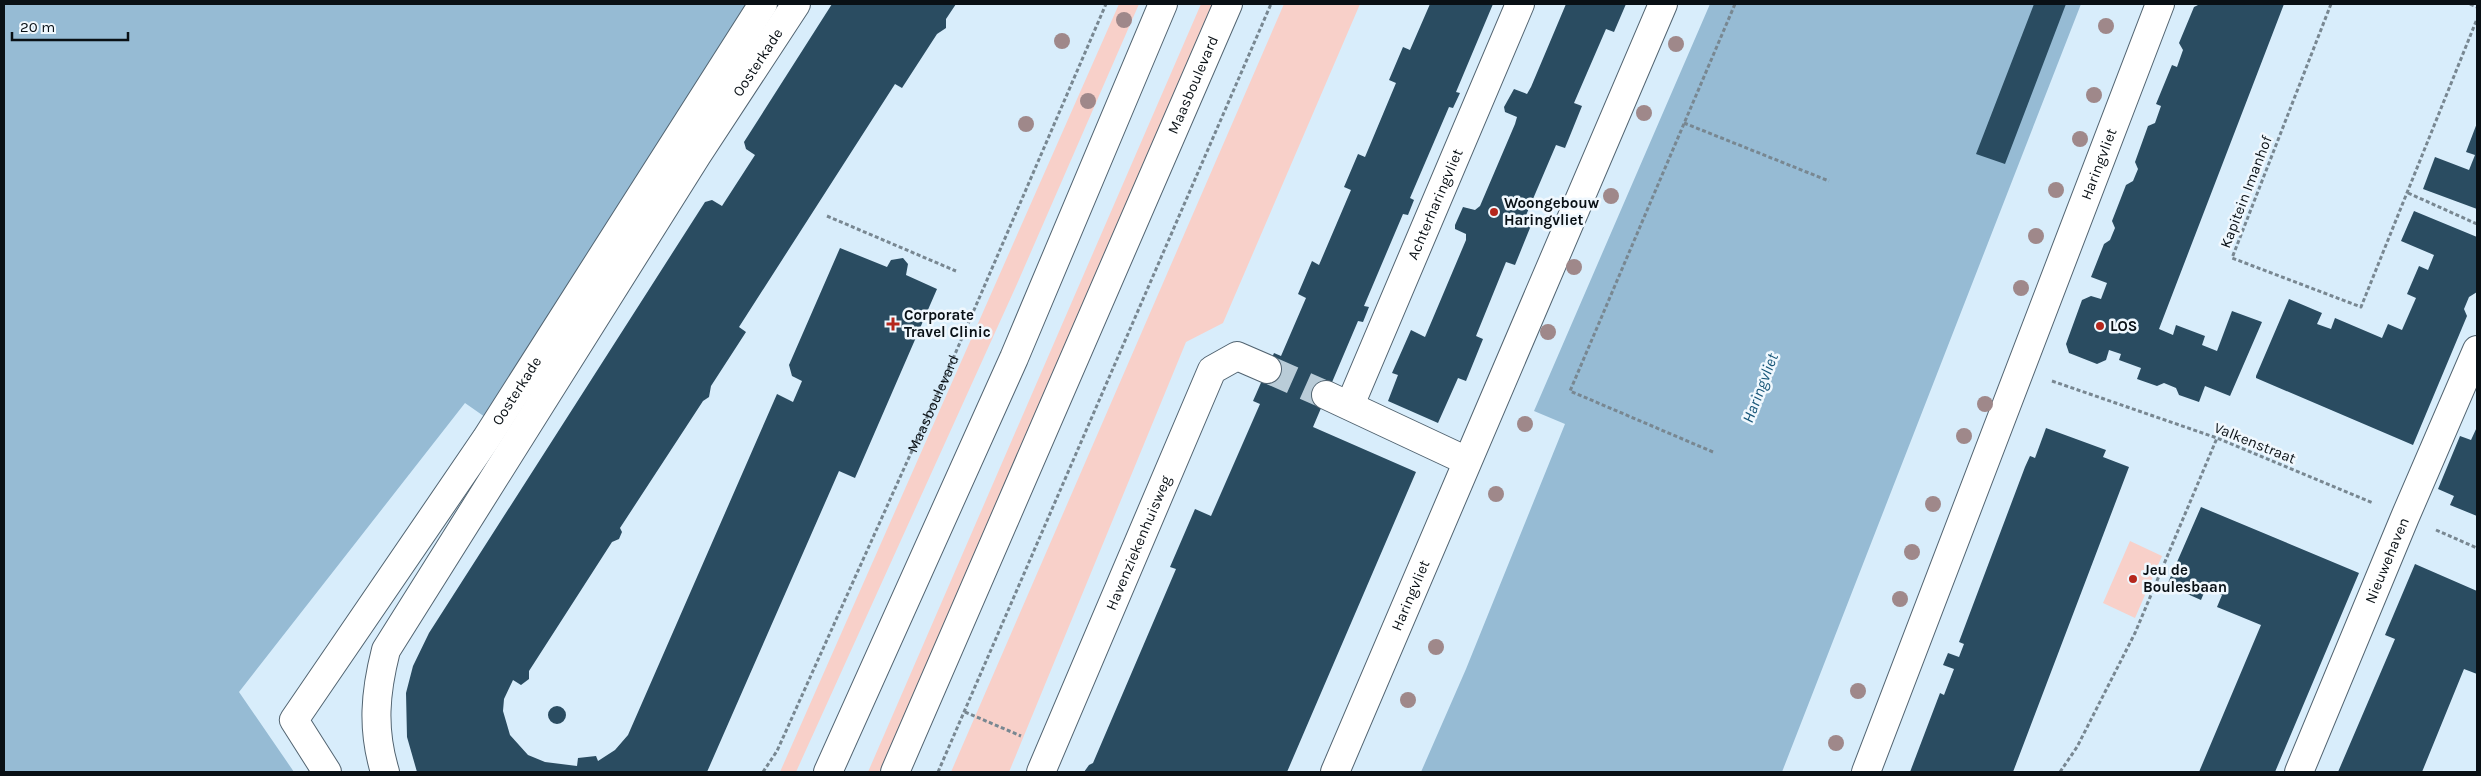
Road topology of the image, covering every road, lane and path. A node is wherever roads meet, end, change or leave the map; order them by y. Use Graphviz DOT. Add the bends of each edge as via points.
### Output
graph roads {
  1 [pos="763,4"];
  2 [pos="796,4"];
  3 [pos="1106,4"];
  4 [pos="1163,4"];
  5 [pos="1228,4"];
  6 [pos="1271,4"];
  7 [pos="1520,4"];
  8 [pos="1663,4"];
  9 [pos="1735,4"];
  10 [pos="2160,4"];
  11 [pos="2330,4"];
  12 [pos="2470,4"];
  13 [pos="2477,7"];
  14 [pos="2477,19"];
  15 [pos="1684,123"];
  16 [pos="1829,181"];
  17 [pos="2408,193"];
  18 [pos="827,216"];
  19 [pos="2477,224"];
  20 [pos="956,271"];
  21 [pos="2477,350"];
  22 [pos="1267,369"];
  23 [pos="2021,370"];
  24 [pos="2217,438"];
  25 [pos="1714,452"];
  26 [pos="1467,461"];
  27 [pos="2405,517"];
  28 [pos="2477,548"];
  29 [pos="965,712"];
  30 [pos="1024,737"];
  31 [pos="327,772"];
  32 [pos="385,772"];
  33 [pos="763,772"];
  34 [pos="828,772"];
  35 [pos="895,772"];
  36 [pos="938,772"];
  37 [pos="1041,772"];
  38 [pos="1334,772"];
  39 [pos="1866,772"];
  40 [pos="2060,772"];
  41 [pos="2299,772"];
  1 -- 31 [label="street, Oosterkade" via="486,439 294,720"];
  2 -- 32 [label="street, Oosterkade" via="691,163 386,650 375,703 377,736"];
  3 -- 33 [label="path, Maasboulevard" via="942,384 777,751"];
  4 -- 34 [label="street" via="1011,367"];
  5 -- 35 [label="street, Maasboulevard"];
  6 -- 29 [label="path"];
  7 -- 26 [label="street, Achterharingvliet" via="1338,400"];
  8 -- 26 [label="street, Haringvliet"];
  9 -- 15 [label="path"];
  10 -- 23 [label="street, Haringvliet"];
  11 -- 17 [label="path, Kapitein Imanhof" via="2232,258 2361,307"];
  12 -- 13 [label="path"];
  14 -- 17 [label="path, Kapitein Imanhof"];
  15 -- 16 [label="path"];
  15 -- 25 [label="path" via="1570,391"];
  17 -- 19 [label="path"];
  18 -- 20 [label="path"];
  21 -- 27 [label="street, Nieuwehaven"];
  22 -- 37 [label="street, Havenziekenhuisweg" via="1237,356 1212,370"];
  23 -- 24 [label="path, Valkenstraat"];
  23 -- 39 [label="street, Haringvliet"];
  24 -- 27 [label="path, Valkenstraat"];
  24 -- 40 [label="path" via="2135,633 2077,747"];
  26 -- 38 [label="street, Haringvliet"];
  27 -- 28 [label="path, Valkenstraat"];
  27 -- 41 [label="street, Nieuwehaven"];
  29 -- 30 [label="path"];
  29 -- 36 [label="path"];
}
